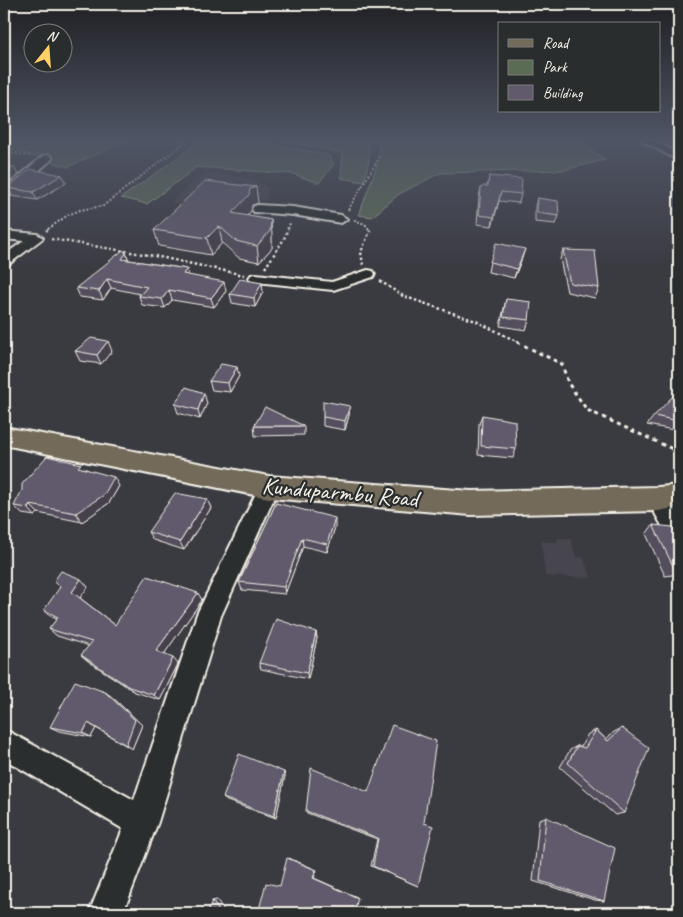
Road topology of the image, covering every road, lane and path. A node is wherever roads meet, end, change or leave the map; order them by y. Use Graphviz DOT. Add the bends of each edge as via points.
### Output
graph roads {
  1 [pos="18,183"];
  2 [pos="133,183"];
  3 [pos="365,183"];
  4 [pos="4,195"];
  5 [pos="258,209"];
  6 [pos="293,211"];
  7 [pos="341,219"];
  8 [pos="4,235"];
  9 [pos="37,238"];
  10 [pos="4,261"];
  11 [pos="368,274"];
  12 [pos="256,278"];
  13 [pos="4,436"];
  14 [pos="679,452"];
  15 [pos="269,487"];
  16 [pos="668,497"];
  17 [pos="679,534"];
  18 [pos="4,743"];
  19 [pos="142,822"];
  20 [pos="106,913"];
  1 -- 4 [label="street"];
  2 -- 9 [label="path" via="103,206 68,215"];
  3 -- 7 [label="path"];
  5 -- 6 [label="street"];
  6 -- 7 [label="street"];
  6 -- 12 [label="path" via="284,239"];
  7 -- 11 [label="path" via="357,220 370,231 360,259"];
  8 -- 9 [label="street"];
  9 -- 10 [label="street"];
  9 -- 12 [label="path" via="154,256"];
  11 -- 12 [label="street" via="333,286"];
  11 -- 14 [label="path" via="404,296 476,321 562,364 568,384 587,410"];
  13 -- 15 [label="main road, Kunduparmbu Road"];
  15 -- 16 [label="main road, Kunduparmbu Road" via="471,503"];
  15 -- 19 [label="street" via="209,614"];
  16 -- 17 [label="street"];
  18 -- 19 [label="street"];
  19 -- 20 [label="street"];
}
